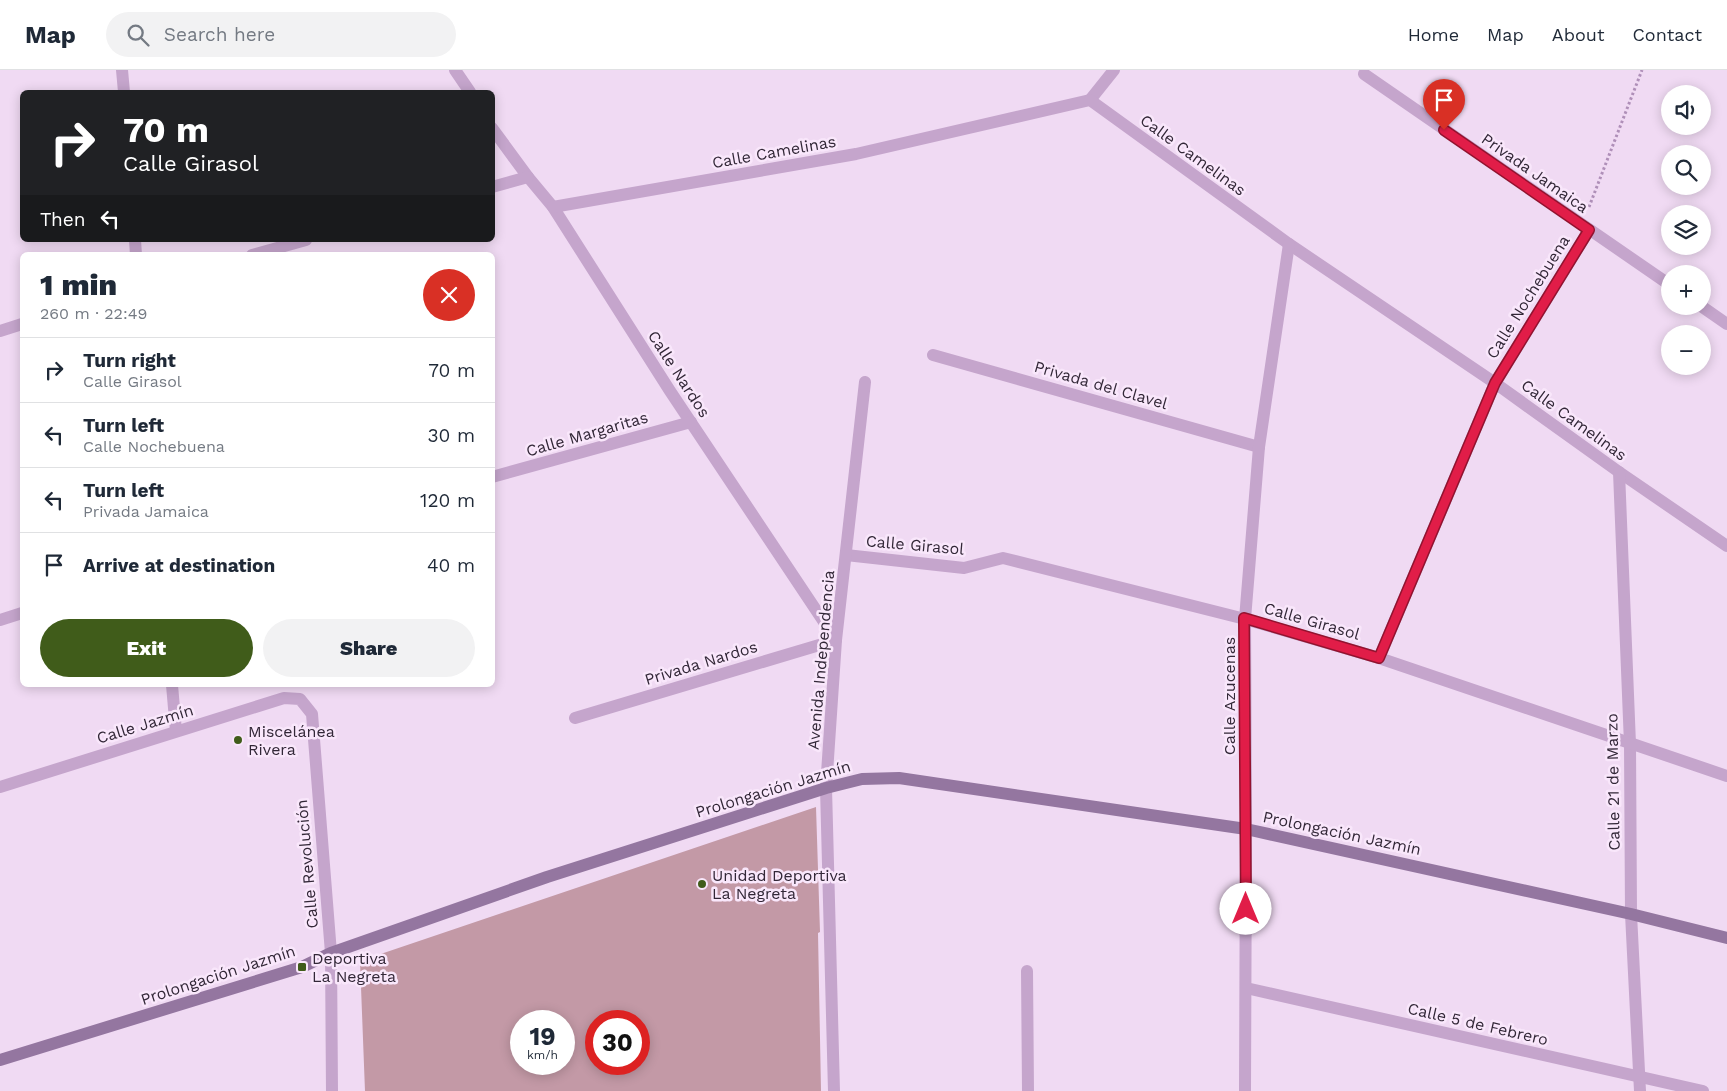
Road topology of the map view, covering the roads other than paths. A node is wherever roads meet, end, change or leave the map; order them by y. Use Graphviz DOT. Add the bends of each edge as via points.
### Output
graph roads {
  1 [pos="122,70"];
  2 [pos="455,70"];
  3 [pos="1114,70"];
  4 [pos="1364,74"];
  5 [pos="124,90"];
  6 [pos="469,90"];
  7 [pos="1090,100"];
  8 [pos="495,132"];
  9 [pos="528,177"];
  10 [pos="495,186"];
  11 [pos="553,207"];
  12 [pos="1589,230"];
  13 [pos="299,242"];
  14 [pos="1289,244"];
  15 [pos="263,252"];
  16 [pos="1661,279"];
  17 [pos="1711,313"];
  18 [pos="1727,324"];
  19 [pos="20,325"];
  20 [pos="0,331"];
  21 [pos="933,355"];
  22 [pos="865,382"];
  23 [pos="1495,383"];
  24 [pos="691,422"];
  25 [pos="1259,447"];
  26 [pos="1619,472"];
  27 [pos="495,476"];
  28 [pos="1727,546"];
  29 [pos="846,556"];
  30 [pos="20,614"];
  31 [pos="1244,618"];
  32 [pos="0,620"];
  33 [pos="836,640"];
  34 [pos="1379,658"];
  35 [pos="172,687"];
  36 [pos="300,699"];
  37 [pos="574,718"];
  38 [pos="176,731"];
  39 [pos="1630,744"];
  40 [pos="1727,776"];
  41 [pos="0,787"];
  42 [pos="826,788"];
  43 [pos="1246,829"];
  44 [pos="1631,914"];
  45 [pos="1727,938"];
  46 [pos="331,953"];
  47 [pos="1027,971"];
  48 [pos="1246,988"];
  49 [pos="0,1060"];
  50 [pos="1640,1078"];
  51 [pos="332,1091"];
  52 [pos="834,1091"];
  53 [pos="1028,1091"];
  54 [pos="1245,1091"];
  55 [pos="1640,1091"];
  56 [pos="1703,1091"];
  1 -- 5 [label="street"];
  2 -- 6 [label="street"];
  3 -- 7 [label="street"];
  4 -- 12 [label="street, Privada Jamaica"];
  7 -- 11 [label="street, Calle Camelinas" via="856,154"];
  7 -- 14 [label="street, Calle Camelinas"];
  8 -- 9 [label="street, Calle Nardos"];
  9 -- 10 [label="street"];
  9 -- 11 [label="street, Calle Nardos"];
  11 -- 24 [label="street, Calle Nardos"];
  12 -- 16 [label="street, Privada Jamaica"];
  12 -- 23 [label="street, Calle Nochebuena"];
  13 -- 15 [label="street"];
  14 -- 23 [label="street, Calle Camelinas"];
  14 -- 25 [label="street, Calle Azucenas"];
  17 -- 18 [label="street"];
  19 -- 20 [label="street"];
  21 -- 25 [label="street, Privada del Clavel"];
  22 -- 29 [label="street, Avenida Independencia"];
  23 -- 26 [label="street, Calle Camelinas"];
  23 -- 34 [label="street, Calle Nochebuena"];
  24 -- 27 [label="street, Calle Margaritas"];
  24 -- 33 [label="street, Calle Nardos"];
  25 -- 31 [label="street, Calle Azucenas"];
  26 -- 28 [label="street, Calle Camelinas"];
  26 -- 39 [label="street, Calle 21 de Marzo"];
  29 -- 31 [label="street, Calle Girasol" via="964,568 1003,558"];
  29 -- 33 [label="street, Avenida Independencia"];
  30 -- 32 [label="street"];
  31 -- 34 [label="street, Calle Girasol"];
  31 -- 43 [label="street, Calle Azucenas"];
  33 -- 37 [label="street, Privada Nardos"];
  33 -- 42 [label="street, Avenida Independencia"];
  34 -- 39 [label="street, Calle Girasol"];
  35 -- 38 [label="street"];
  36 -- 38 [label="street, Calle Jazmín" via="284,698"];
  36 -- 46 [label="street, Calle Revolución" via="312,714"];
  38 -- 41 [label="street, Calle Jazmín"];
  39 -- 40 [label="street, Calle Girasol"];
  39 -- 44 [label="street, Calle 21 de Marzo"];
  42 -- 43 [label="street, Prolongación Jazmín" via="862,779 899,778"];
  42 -- 46 [label="street, Prolongación Jazmín" via="547,877"];
  42 -- 52 [label="street, Avenida Independencia"];
  43 -- 44 [label="street, Prolongación Jazmín"];
  43 -- 48 [label="street, Calle Azucenas"];
  44 -- 45 [label="street, Prolongación Jazmín"];
  44 -- 50 [label="street, Calle 21 de Marzo"];
  46 -- 49 [label="street, Prolongación Jazmín" via="302,967"];
  46 -- 51 [label="street, Calle Revolución"];
  47 -- 53 [label="street"];
  48 -- 50 [label="street, Calle 5 de Febrero"];
  48 -- 54 [label="street, Calle Azucenas"];
  50 -- 55 [label="street, Calle 21 de Marzo"];
  50 -- 56 [label="street, Calle 5 de Febrero"];
}
